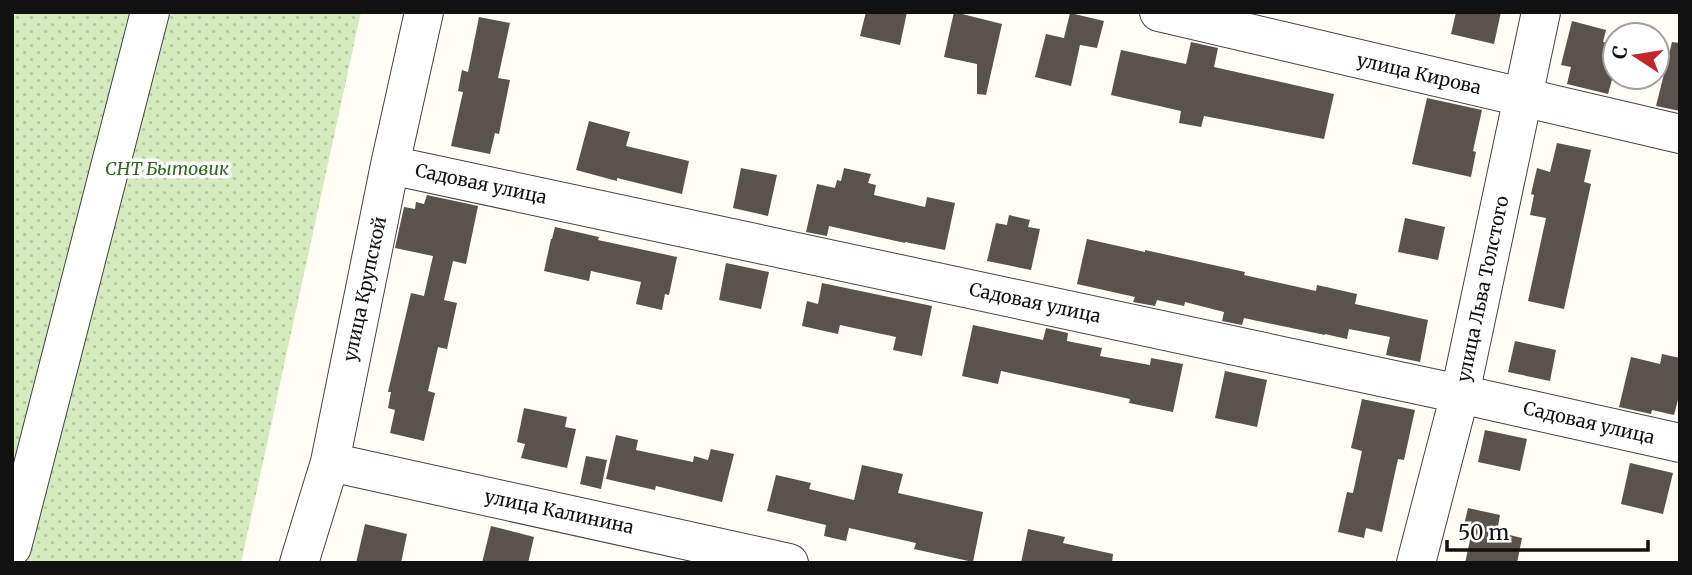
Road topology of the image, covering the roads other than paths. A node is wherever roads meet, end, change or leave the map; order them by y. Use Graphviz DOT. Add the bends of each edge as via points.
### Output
graph roads {
  1 [pos="150,12"];
  2 [pos="424,12"];
  3 [pos="1159,12"];
  4 [pos="1541,12"];
  5 [pos="1523,98"];
  6 [pos="1680,134"];
  7 [pos="390,165"];
  8 [pos="1460,394"];
  9 [pos="1680,443"];
  10 [pos="330,462"];
  11 [pos="12,547"];
  12 [pos="299,563"];
  13 [pos="789,563"];
  14 [pos="1416,563"];
  1 -- 11 [label="street"];
  2 -- 7 [label="street, улица Крупской"];
  3 -- 5 [label="street, улица Кирова"];
  4 -- 5 [label="street, улица Льва Толстого"];
  5 -- 6 [label="street, улица Кирова"];
  5 -- 8 [label="street, улица Льва Толстого"];
  7 -- 8 [label="street, Садовая улица"];
  7 -- 10 [label="street, улица Крупской"];
  8 -- 9 [label="street, Садовая улица"];
  8 -- 14 [label="street, улица Льва Толстого"];
  10 -- 12 [label="street, улица Крупской"];
  10 -- 13 [label="street, улица Калинина"];
}
